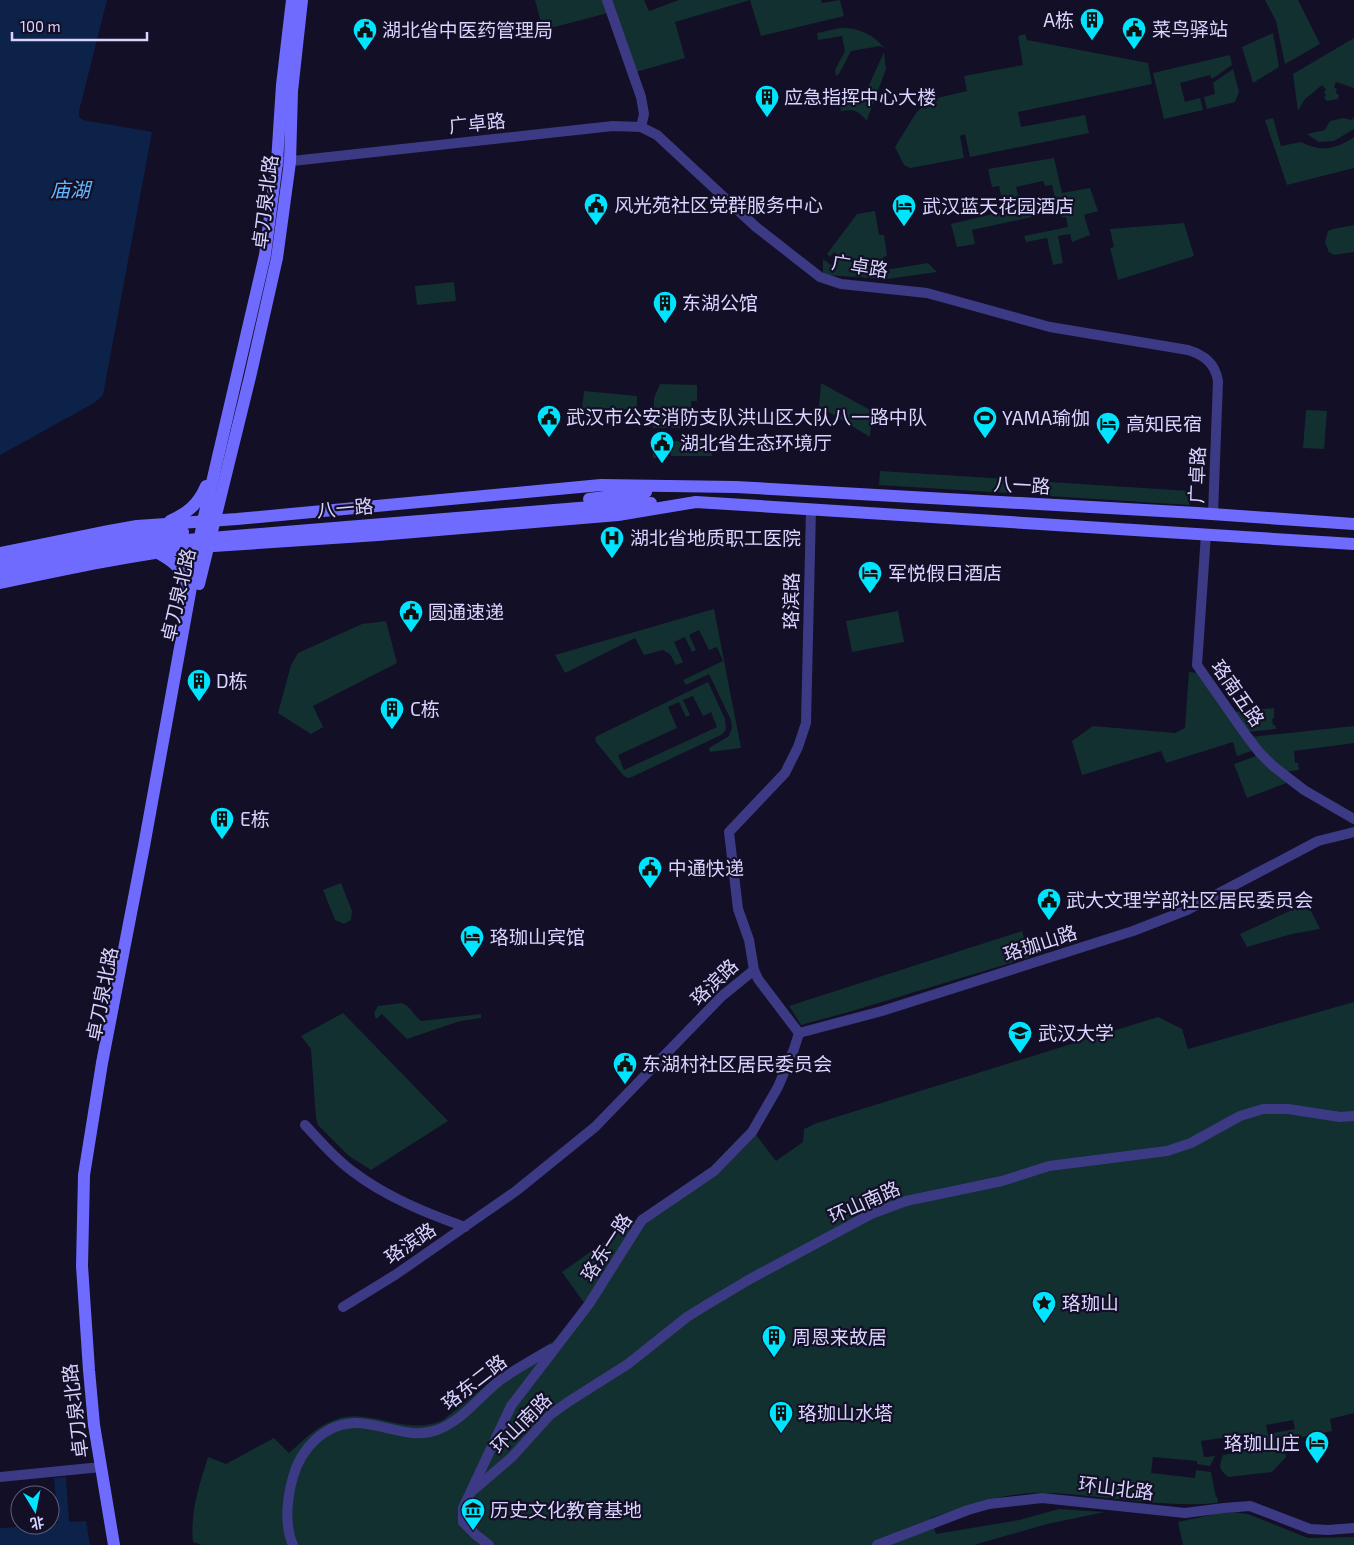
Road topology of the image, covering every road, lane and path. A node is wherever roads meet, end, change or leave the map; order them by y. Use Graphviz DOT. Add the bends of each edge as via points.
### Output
graph roads {
  1 [pos="292,0"];
  2 [pos="302,0"];
  3 [pos="607,0"];
  4 [pos="642,127"];
  5 [pos="277,162"];
  6 [pos="290,162"];
  7 [pos="216,458"];
  8 [pos="688,486"];
  9 [pos="696,502"];
  10 [pos="590,503"];
  11 [pos="376,505"];
  12 [pos="811,509"];
  13 [pos="1213,514"];
  14 [pos="209,521"];
  15 [pos="165,524"];
  16 [pos="1354,524"];
  17 [pos="1206,534"];
  18 [pos="378,535"];
  19 [pos="1354,544"];
  20 [pos="204,546"];
  21 [pos="156,552"];
  22 [pos="0,553"];
  23 [pos="0,561"];
  24 [pos="0,571"];
  25 [pos="0,583"];
  26 [pos="190,591"];
  27 [pos="1354,819"];
  28 [pos="1354,832"];
  29 [pos="754,970"];
  30 [pos="799,1033"];
  31 [pos="1354,1116"];
  32 [pos="305,1125"];
  33 [pos="84,1199"];
  34 [pos="465,1227"];
  35 [pos="343,1307"];
  36 [pos="558,1345"];
  37 [pos="101,1468"];
  38 [pos="0,1476"];
  39 [pos="468,1498"];
  40 [pos="1354,1528"];
  41 [pos="114,1545"];
  42 [pos="293,1545"];
  43 [pos="490,1545"];
  44 [pos="877,1545"];
  1 -- 5 [label="main road, 卓刀泉北路"];
  2 -- 6 [label="main road, 卓刀泉北路" via="292,91"];
  3 -- 4 [label="street" via="641,97"];
  4 -- 6 [label="street, 广卓路" via="613,126"];
  4 -- 13 [label="street, 广卓路" via="664,139 756,227 820,277 841,284 927,293 1031,323 1188,350 1204,357 1212,364 1218,381"];
  5 -- 6 [label="street, 广卓路"];
  5 -- 7 [label="main road, 卓刀泉北路" via="263,264"];
  6 -- 14 [label="main road, 卓刀泉北路" via="272,282"];
  7 -- 14 [label="main road, 卓刀泉北路"];
  7 -- 15 [label="main road" via="197,504"];
  8 -- 10 [label="main road, 八一路"];
  8 -- 11 [label="main road, 八一路" via="586,486"];
  8 -- 13 [label="main road, 八一路"];
  9 -- 10 [label="main road, 八一路"];
  9 -- 12 [label="main road, 八一路"];
  9 -- 18 [label="main road, 八一路" via="626,514"];
  10 -- 23 [label="main road, 八一路, bridge" via="149,535"];
  10 -- 24 [label="main road, 八一路, bridge" via="175,541"];
  11 -- 14 [label="main road, 八一路"];
  11 -- 18 [label="main road"];
  12 -- 17 [label="main road, 八一路"];
  12 -- 29 [label="street, 珞滨路" via="805,730 786,773 729,832 738,909 749,940"];
  13 -- 16 [label="main road, 八一路"];
  14 -- 15 [label="main road, 八一路"];
  14 -- 20 [label="main road, 卓刀泉北路"];
  15 -- 22 [label="main road, 八一路" via="109,530"];
  17 -- 19 [label="main road, 八一路"];
  17 -- 27 [label="street, 珞南五路" via="1197,665 1250,740 1273,766 1304,790"];
  18 -- 20 [label="main road, 八一路"];
  20 -- 21 [label="main road, 八一路"];
  20 -- 26 [label="main road, 卓刀泉北路"];
  20 -- 33 [label="main road, 卓刀泉北路"];
  21 -- 25 [label="main road, 八一路"];
  21 -- 26 [label="main road" via="180,569"];
  26 -- 33 [label="main road, 卓刀泉北路" via="92,1118"];
  28 -- 30 [label="street, 珞珈山路" via="1318,842 1187,910 1133,931 866,1016"];
  29 -- 30 [label="street"];
  29 -- 34 [label="street, 珞滨路" via="722,996 594,1127 516,1191"];
  30 -- 36 [label="street, 珞东一路" via="778,1088 752,1132 714,1171 642,1220 590,1304"];
  31 -- 39 [label="street, 环山南路" via="1263,1109 1240,1116 1191,1143 1167,1151 1049,1166 1002,1181 906,1201 871,1214 750,1279 688,1317 628,1364 550,1415"];
  32 -- 34 [label="street" via="336,1158 359,1176 406,1203"];
  33 -- 37 [label="main road, 卓刀泉北路" via="84,1315"];
  34 -- 35 [label="street, 珞滨路"];
  36 -- 39 [label="street, 珞东一路" via="511,1406"];
  36 -- 42 [label="street, 珞东二路" via="500,1381 459,1418 436,1430 417,1433 354,1423 338,1426 321,1435 302,1454 292,1482 288,1522"];
  37 -- 38 [label="street"];
  37 -- 41 [label="main road, 卓刀泉北路"];
  39 -- 43 [label="street" via="462,1514 463,1522"];
  40 -- 44 [label="street, 环山北路" via="1310,1529 1250,1506 1185,1513 1042,1498 989,1504"];
}
